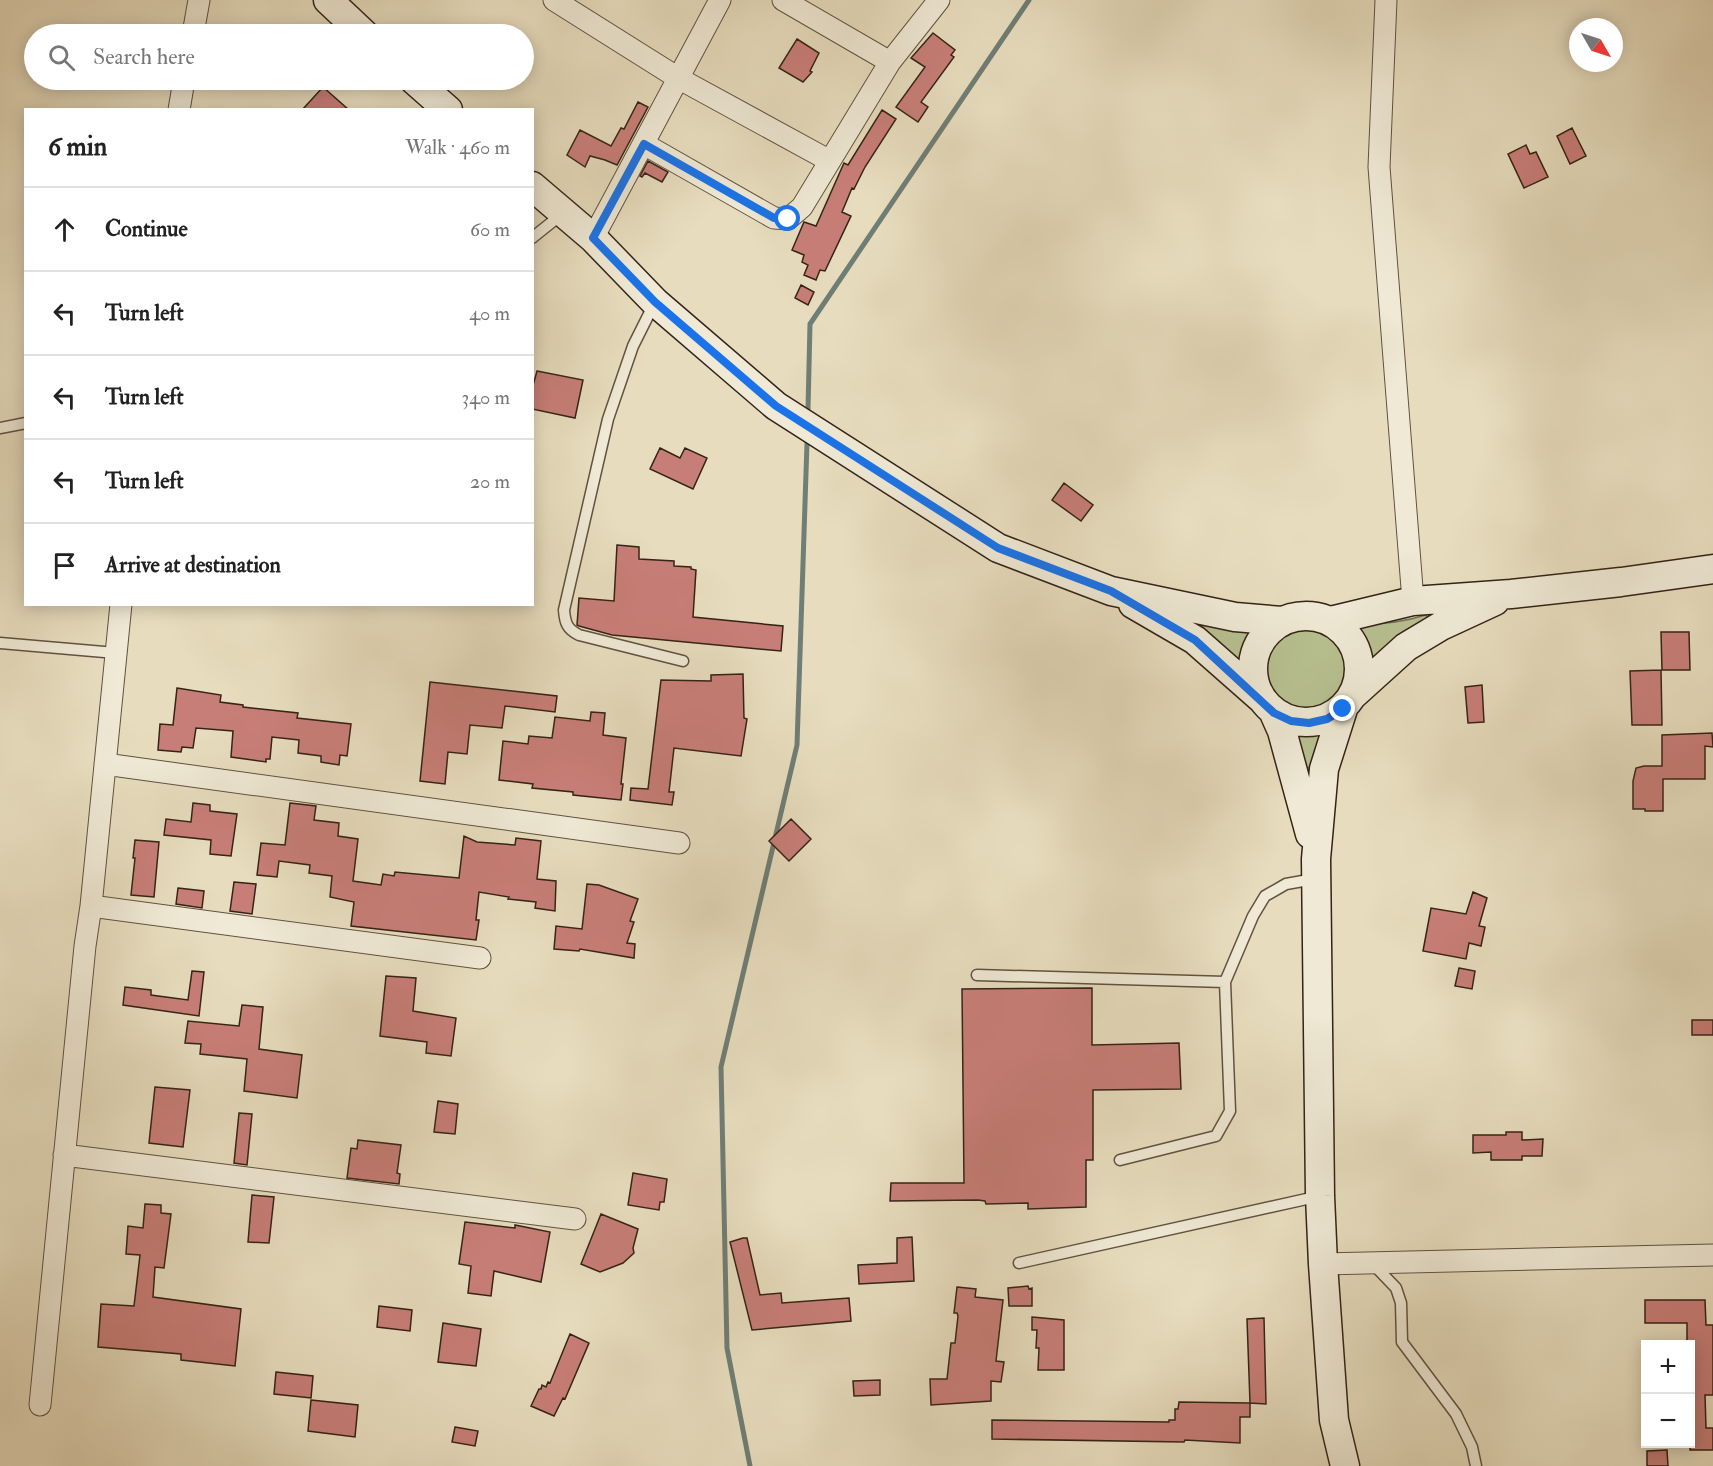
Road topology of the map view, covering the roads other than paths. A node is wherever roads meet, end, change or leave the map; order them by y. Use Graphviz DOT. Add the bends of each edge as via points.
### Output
graph roads {
  1 [pos="199,0"];
  2 [pos="328,0"];
  3 [pos="554,0"];
  4 [pos="720,0"];
  5 [pos="783,0"];
  6 [pos="939,0"];
  7 [pos="1386,0"];
  8 [pos="195,24"];
  9 [pos="353,24"];
  10 [pos="890,62"];
  11 [pos="678,78"];
  12 [pos="182,90"];
  13 [pos="425,90"];
  14 [pos="179,108"];
  15 [pos="445,108"];
  16 [pos="644,144"];
  17 [pos="830,161"];
  18 [pos="534,188"];
  19 [pos="563,213"];
  20 [pos="534,236"];
  21 [pos="593,238"];
  22 [pos="655,302"];
  23 [pos="24,423"];
  24 [pos="0,428"];
  25 [pos="1713,568"];
  26 [pos="1111,591"];
  27 [pos="1511,594"];
  28 [pos="1413,601"];
  29 [pos="121,606"];
  30 [pos="1282,621"];
  31 [pos="1330,621"];
  32 [pos="1428,634"];
  33 [pos="0,643"];
  34 [pos="116,653"];
  35 [pos="683,661"];
  36 [pos="1349,701"];
  37 [pos="1268,706"];
  38 [pos="105,764"];
  39 [pos="679,843"];
  40 [pos="1317,869"];
  41 [pos="91,906"];
  42 [pos="480,958"];
  43 [pos="977,975"];
  44 [pos="1225,982"];
  45 [pos="64,1155"];
  46 [pos="1120,1160"];
  47 [pos="1320,1196"];
  48 [pos="575,1218"];
  49 [pos="1713,1255"];
  50 [pos="1019,1263"];
  51 [pos="1372,1263"];
  52 [pos="1323,1264"];
  53 [pos="40,1406"];
  54 [pos="1345,1466"];
  55 [pos="1476,1466"];
  1 -- 8 [label="street"];
  2 -- 9 [label="main road"];
  3 -- 11 [label="street"];
  4 -- 11 [label="street"];
  5 -- 10 [label="street"];
  6 -- 10 [label="street"];
  7 -- 28 [label="street" via="1379,167"];
  10 -- 17 [label="street"];
  11 -- 16 [label="street"];
  11 -- 17 [label="street"];
  12 -- 14 [label="street"];
  13 -- 15 [label="main road"];
  16 -- 17 [label="street" via="774,218 788,219 802,207"];
  16 -- 21 [label="street"];
  18 -- 19 [label="main road"];
  19 -- 20 [label="lane"];
  19 -- 21 [label="main road"];
  21 -- 22 [label="main road"];
  22 -- 26 [label="main road" via="776,406 998,548"];
  22 -- 35 [label="lane" via="633,346 608,418 564,610 569,631"];
  23 -- 24 [label="lane"];
  25 -- 27 [label="main road"];
  26 -- 30 [label="main road" via="1235,617"];
  26 -- 37 [label="main road" via="1195,640"];
  27 -- 28 [label="main road"];
  27 -- 32 [label="main road"];
  28 -- 31 [label="main road"];
  28 -- 32 [label="main road" via="1432,613"];
  29 -- 34 [label="street"];
  30 -- 31 [label="main road" via="1315,616"];
  30 -- 37 [label="main road" via="1257,647 1253,665 1254,683"];
  31 -- 36 [label="main road" via="1354,644 1360,660 1360,678"];
  32 -- 36 [label="main road" via="1406,647"];
  33 -- 34 [label="lane"];
  34 -- 38 [label="street"];
  36 -- 37 [label="main road" via="1327,719 1309,723 1291,721"];
  36 -- 40 [label="main road" via="1324,769"];
  37 -- 40 [label="main road" via="1282,731"];
  38 -- 39 [label="street"];
  38 -- 41 [label="street"];
  40 -- 44 [label="lane" via="1265,896"];
  40 -- 47 [label="main road"];
  41 -- 42 [label="street"];
  41 -- 45 [label="street"];
  43 -- 44 [label="lane"];
  44 -- 46 [label="lane" via="1230,1112 1216,1136"];
  45 -- 48 [label="street"];
  45 -- 53 [label="street"];
  47 -- 50 [label="lane"];
  47 -- 52 [label="main road"];
  49 -- 51 [label="street"];
  51 -- 52 [label="street"];
  51 -- 55 [label="lane" via="1396,1288 1401,1303 1402,1342 1456,1414 1472,1447"];
  52 -- 54 [label="main road" via="1334,1420"];
}
